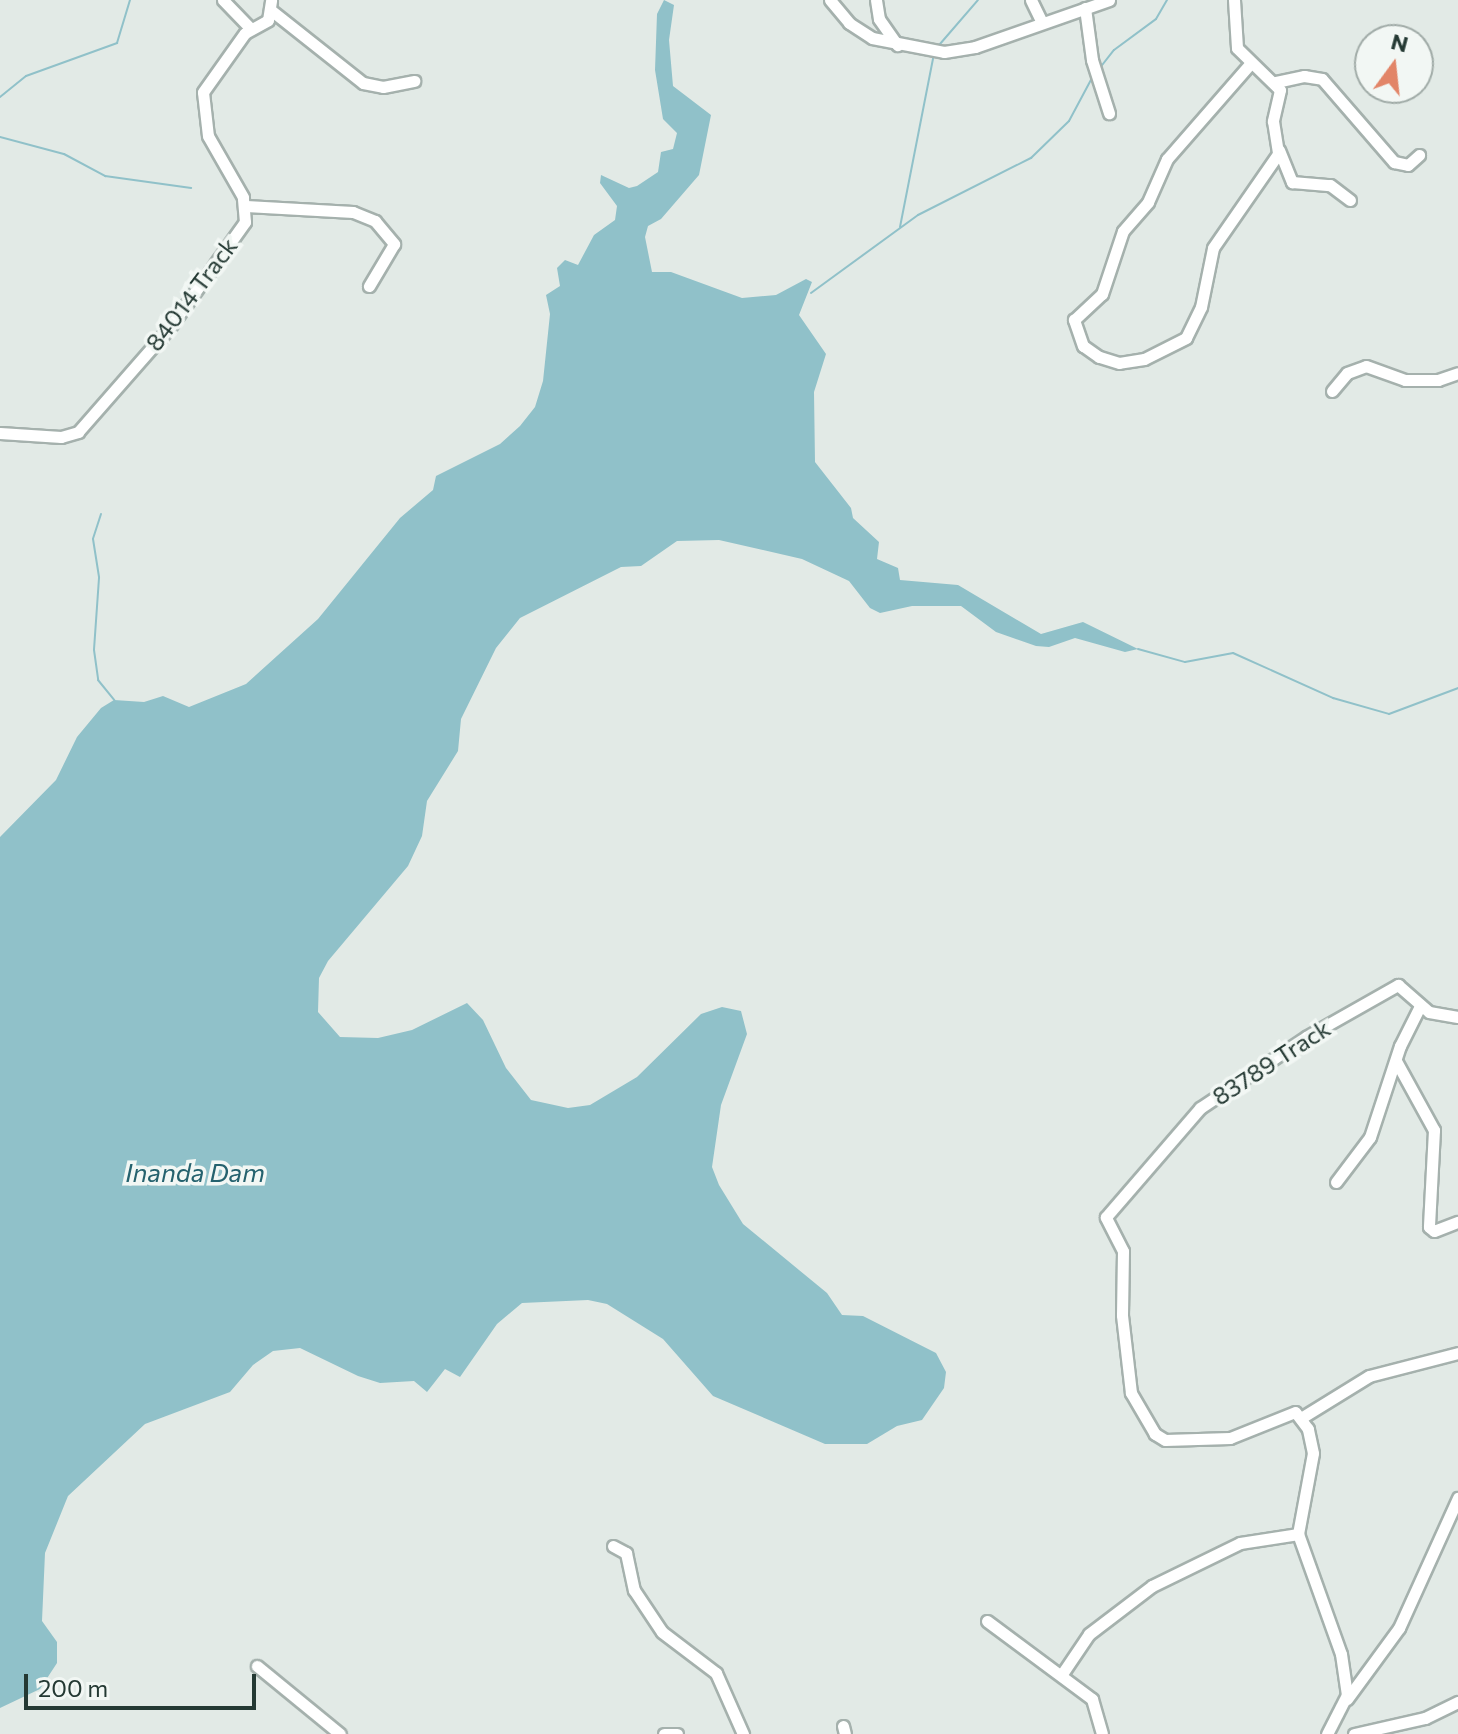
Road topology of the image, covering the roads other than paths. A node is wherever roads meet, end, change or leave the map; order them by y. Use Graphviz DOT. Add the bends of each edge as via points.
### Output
graph roads {
  1 [pos="223,0"];
  2 [pos="830,0"];
  3 [pos="876,0"];
  4 [pos="1031,0"];
  5 [pos="1109,0"];
  6 [pos="1234,0"];
  7 [pos="271,5"];
  8 [pos="1085,8"];
  9 [pos="1042,23"];
  10 [pos="251,29"];
  11 [pos="897,45"];
  12 [pos="1250,64"];
  13 [pos="414,81"];
  14 [pos="1276,82"];
  15 [pos="1109,113"];
  16 [pos="1279,150"];
  17 [pos="1419,155"];
  18 [pos="1350,200"];
  19 [pos="246,206"];
  20 [pos="369,286"];
  21 [pos="1458,373"];
  22 [pos="1332,391"];
  23 [pos="0,433"];
  24 [pos="1420,1006"];
  25 [pos="1458,1017"];
  26 [pos="1396,1061"];
  27 [pos="1336,1182"];
  28 [pos="1458,1222"];
  29 [pos="1458,1353"];
  30 [pos="1301,1418"];
  31 [pos="1458,1498"];
  32 [pos="1298,1534"];
  33 [pos="613,1546"];
  34 [pos="987,1621"];
  35 [pos="257,1666"];
  36 [pos="1062,1674"];
  37 [pos="1458,1702"];
  38 [pos="1341,1710"];
  39 [pos="340,1734"];
  40 [pos="664,1734"];
  41 [pos="677,1734"];
  42 [pos="743,1734"];
  43 [pos="1102,1734"];
  44 [pos="1327,1734"];
  45 [pos="1354,1734"];
  1 -- 10 [label="street"];
  2 -- 11 [label="street" via="863,33"];
  3 -- 11 [label="street" via="879,19"];
  4 -- 9 [label="street"];
  5 -- 8 [label="street"];
  6 -- 12 [label="street" via="1234,40"];
  7 -- 10 [label="street" via="265,23"];
  7 -- 13 [label="street" via="363,83 383,87"];
  8 -- 9 [label="street"];
  8 -- 15 [label="street" via="1092,60"];
  9 -- 11 [label="street" via="954,52"];
  10 -- 19 [label="street" via="209,77 202,102 213,149"];
  12 -- 14 [label="street"];
  12 -- 16 [label="street" via="1167,159 1148,202 1123,231 1102,294 1074,320 1083,346 1099,357 1129,363 1186,338 1201,307 1213,248"];
  14 -- 16 [label="street" via="1280,95 1273,121"];
  14 -- 17 [label="street" via="1304,76 1322,79 1394,162 1408,165"];
  16 -- 18 [label="street" via="1295,184 1330,185"];
  19 -- 20 [label="street" via="299,205 339,215 353,212 375,221 394,244"];
  19 -- 23 [label="street, 84014 Track" via="245,222 176,318 83,427 61,437"];
  21 -- 22 [label="street" via="1438,380 1405,380 1366,366 1347,373"];
  24 -- 25 [label="street, 83789 Track"];
  24 -- 26 [label="street"];
  24 -- 30 [label="street, 83789 Track" via="1398,985 1273,1056 1200,1108 1106,1219 1123,1257 1129,1381 1155,1434 1165,1440 1186,1435 1222,1439 1292,1412"];
  26 -- 27 [label="street" via="1370,1137"];
  26 -- 28 [label="street" via="1434,1130 1429,1227 1434,1231"];
  29 -- 30 [label="street" via="1369,1376"];
  30 -- 32 [label="street" via="1313,1446"];
  31 -- 38 [label="street" via="1399,1628"];
  32 -- 36 [label="street" via="1240,1543 1152,1586 1089,1634"];
  32 -- 38 [label="street" via="1341,1654 1347,1695"];
  33 -- 42 [label="street" via="626,1553 634,1590 662,1632 716,1673"];
  34 -- 36 [label="street" via="1015,1646"];
  35 -- 39 [label="street"];
  36 -- 43 [label="street" via="1092,1699"];
  37 -- 45 [label="street" via="1425,1718"];
  38 -- 44 [label="street"];
  40 -- 41 [label="street"];
}
